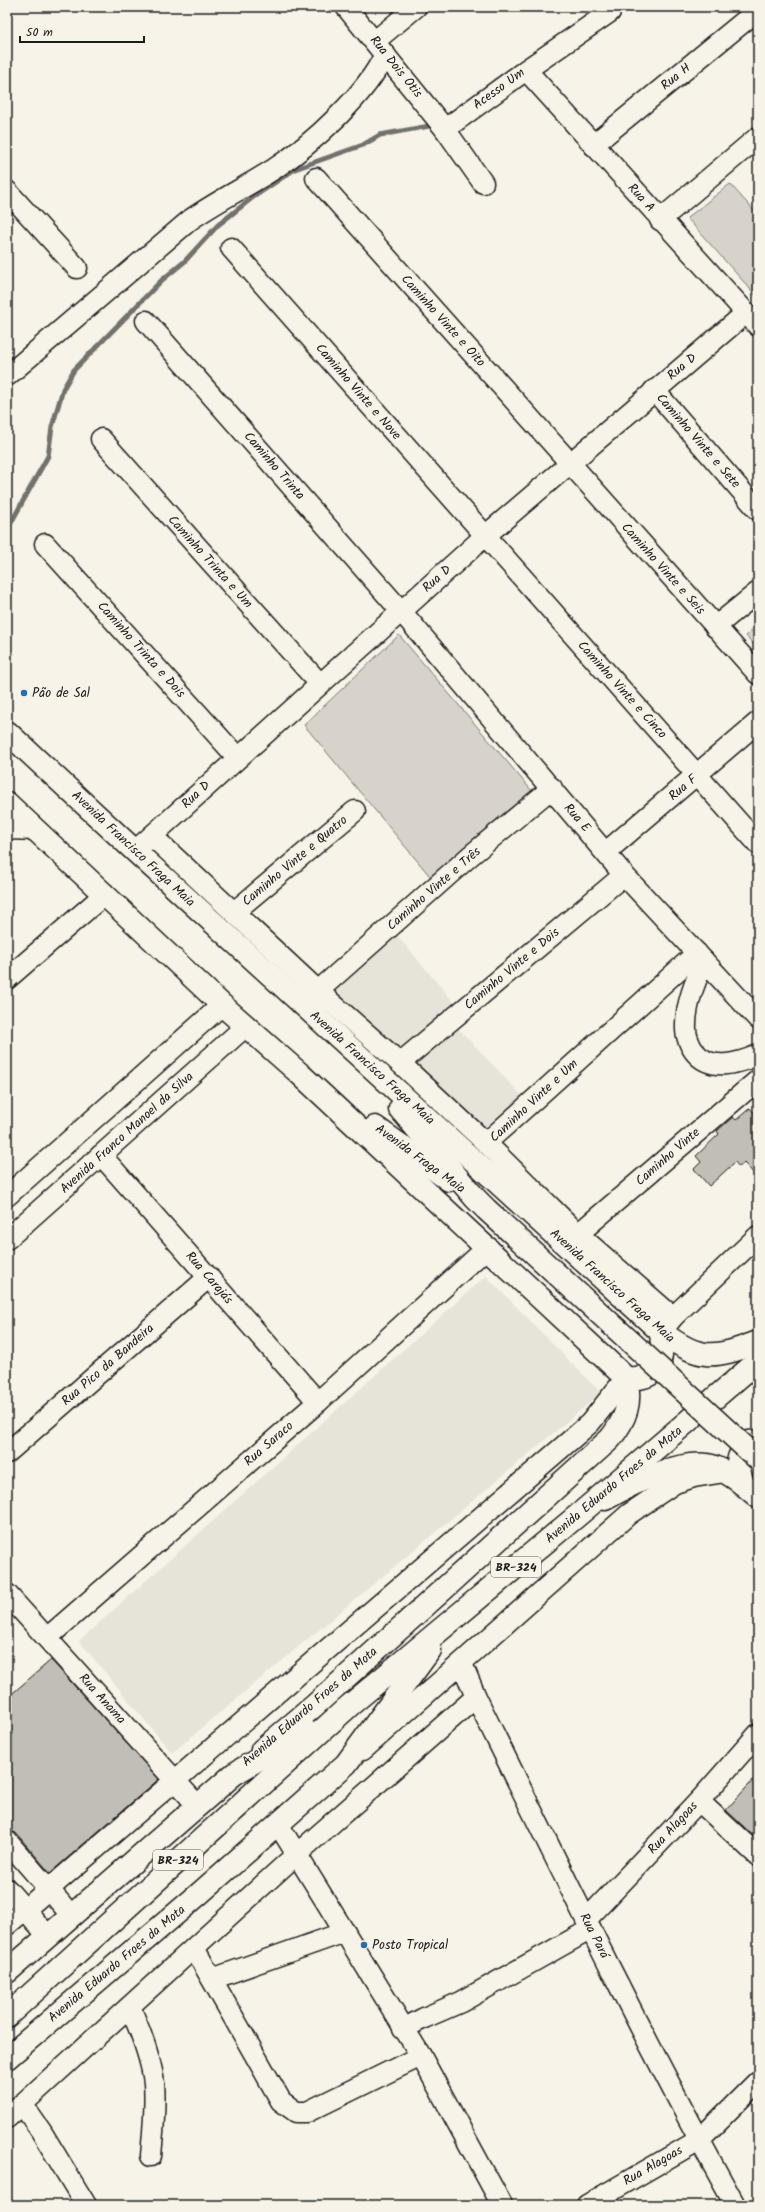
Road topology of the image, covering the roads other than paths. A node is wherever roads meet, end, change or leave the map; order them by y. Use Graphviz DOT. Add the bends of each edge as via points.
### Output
graph roads {
  1 [pos="346,7"];
  2 [pos="416,7"];
  3 [pos="610,12"];
  4 [pos="755,19"];
  5 [pos="380,47"];
  6 [pos="526,70"];
  7 [pos="438,120"];
  8 [pos="758,137"];
  9 [pos="593,145"];
  10 [pos="316,178"];
  11 [pos="484,183"];
  12 [pos="7,192"];
  13 [pos="660,220"];
  14 [pos="231,248"];
  15 [pos="77,268"];
  16 [pos="752,320"];
  17 [pos="146,321"];
  18 [pos="7,376"];
  19 [pos="654,390"];
  20 [pos="100,439"];
  21 [pos="570,463"];
  22 [pos="758,510"];
  23 [pos="485,536"];
  24 [pos="45,544"];
  25 [pos="758,592"];
  26 [pos="401,611"];
  27 [pos="715,627"];
  28 [pos="758,674"];
  29 [pos="320,684"];
  30 [pos="758,722"];
  31 [pos="7,732"];
  32 [pos="237,757"];
  33 [pos="698,775"];
  34 [pos="552,788"];
  35 [pos="7,803"];
  36 [pos="355,811"];
  37 [pos="7,829"];
  38 [pos="36,830"];
  39 [pos="152,836"];
  40 [pos="758,844"];
  41 [pos="135,851"];
  42 [pos="606,852"];
  43 [pos="624,875"];
  44 [pos="105,894"];
  45 [pos="234,912"];
  46 [pos="701,957"];
  47 [pos="7,979"];
  48 [pos="318,991"];
  49 [pos="222,1005"];
  50 [pos="756,1015"];
  51 [pos="246,1026"];
  52 [pos="346,1044"];
  53 [pos="758,1055"];
  54 [pos="400,1063"];
  55 [pos="300,1073"];
  56 [pos="758,1080"];
  57 [pos="486,1143"];
  58 [pos="101,1156"];
  59 [pos="7,1196"];
  60 [pos="480,1204"];
  61 [pos="578,1234"];
  62 [pos="758,1236"];
  63 [pos="7,1240"];
  64 [pos="488,1247"];
  65 [pos="209,1278"];
  66 [pos="667,1324"];
  67 [pos="758,1342"];
  68 [pos="758,1361"];
  69 [pos="626,1378"];
  70 [pos="318,1402"];
  71 [pos="758,1441"];
  72 [pos="7,1453"];
  73 [pos="758,1459"];
  74 [pos="725,1472"];
  75 [pos="751,1491"];
  76 [pos="583,1512"];
  77 [pos="7,1594"];
  78 [pos="450,1623"];
  79 [pos="47,1638"];
  80 [pos="462,1664"];
  81 [pos="476,1697"];
  82 [pos="349,1706"];
  83 [pos="758,1734"];
  84 [pos="346,1764"];
  85 [pos="234,1774"];
  86 [pos="175,1779"];
  87 [pos="698,1801"];
  88 [pos="197,1805"];
  89 [pos="278,1824"];
  90 [pos="7,1841"];
  91 [pos="298,1853"];
  92 [pos="758,1856"];
  93 [pos="7,1889"];
  94 [pos="48,1890"];
  95 [pos="25,1910"];
  96 [pos="72,1916"];
  97 [pos="7,1925"];
  98 [pos="588,1925"];
  99 [pos="345,1932"];
  100 [pos="48,1936"];
  101 [pos="194,1948"];
  102 [pos="7,1972"];
  103 [pos="212,1979"];
  104 [pos="130,2007"];
  105 [pos="7,2016"];
  106 [pos="403,2029"];
  107 [pos="420,2056"];
  108 [pos="7,2058"];
  109 [pos="758,2081"];
  110 [pos="22,2104"];
  111 [pos="7,2118"];
  112 [pos="699,2140"];
  113 [pos="151,2156"];
  114 [pos="86,2205"];
  115 [pos="502,2205"];
  116 [pos="587,2205"];
  117 [pos="735,2205"];
  1 -- 5 [label="street, Rua Dois Otis"];
  2 -- 5 [label="street"];
  3 -- 6 [label="street, Acesso Um"];
  4 -- 9 [label="street, Rua H"];
  5 -- 7 [label="street, Rua Dois Otis"];
  5 -- 18 [label="street" via="378,69 366,86 305,144 274,169 217,201 190,220"];
  6 -- 7 [label="street, Acesso Um"];
  6 -- 9 [label="street, Rua A"];
  7 -- 11 [label="street"];
  8 -- 13 [label="street"];
  9 -- 13 [label="street, Rua A"];
  10 -- 21 [label="street, Caminho Vinte e Oito"];
  12 -- 15 [label="street"];
  13 -- 16 [label="street, Rua A"];
  14 -- 23 [label="street, Caminho Vinte e Nove"];
  16 -- 19 [label="street, Rua D"];
  17 -- 26 [label="street, Caminho Trinta"];
  19 -- 21 [label="street, Rua D"];
  19 -- 22 [label="street, Caminho Vinte e Sete"];
  20 -- 29 [label="street, Caminho Trinta e Um"];
  21 -- 23 [label="street, Rua D"];
  21 -- 27 [label="street, Caminho Vinte e Seis"];
  23 -- 26 [label="street, Rua D"];
  23 -- 33 [label="street, Caminho Vinte e Cinco"];
  24 -- 32 [label="street, Caminho Trinta e Dois"];
  25 -- 27 [label="street"];
  26 -- 29 [label="street, Rua D"];
  26 -- 34 [label="street, Rua E"];
  27 -- 28 [label="street, Caminho Vinte e Seis"];
  29 -- 32 [label="street, Rua D"];
  30 -- 33 [label="street, Rua F"];
  31 -- 41 [label="main road, Avenida Francisco Fraga Maia"];
  32 -- 39 [label="street, Rua D"];
  33 -- 40 [label="street, Caminho Vinte e Cinco"];
  33 -- 42 [label="street, Rua F"];
  34 -- 42 [label="street, Rua E"];
  34 -- 48 [label="street, Caminho Vinte e Três" via="470,856"];
  35 -- 38 [label="main road"];
  36 -- 45 [label="street, Caminho Vinte e Quatro"];
  37 -- 38 [label="street"];
  38 -- 44 [label="main road"];
  39 -- 41 [label="street, Rua D"];
  39 -- 45 [label="street"];
  41 -- 52 [label="main road, Avenida Francisco Fraga Maia"];
  42 -- 43 [label="street, Rua E"];
  43 -- 46 [label="street, Rua E"];
  43 -- 54 [label="street, Caminho Vinte e Dois"];
  44 -- 47 [label="street"];
  44 -- 49 [label="main road"];
  45 -- 48 [label="street"];
  46 -- 50 [label="street, Rua E"];
  46 -- 53 [label="street" via="688,1009 686,1030 691,1047 699,1058 712,1065 728,1065"];
  46 -- 57 [label="street, Caminho Vinte e Um"];
  48 -- 54 [label="street"];
  49 -- 51 [label="main road"];
  49 -- 59 [label="street"];
  51 -- 55 [label="main road"];
  51 -- 58 [label="street, Avenida Franco Manoel da Silva"];
  52 -- 60 [label="main road, Avenida Fraga Maia"];
  52 -- 66 [label="main road, Avenida Francisco Fraga Maia"];
  54 -- 57 [label="street"];
  55 -- 60 [label="main road, Avenida Fraga Maia"];
  55 -- 64 [label="main road"];
  56 -- 61 [label="street, Caminho Vinte"];
  57 -- 61 [label="street, Caminho Vinte e Um"];
  58 -- 63 [label="street, Avenida Franco Manoel da Silva"];
  58 -- 65 [label="street, Rua Carajás"];
  60 -- 73 [label="main road, bridge"];
  61 -- 66 [label="street, Caminho Vinte e Um"];
  62 -- 66 [label="street"];
  64 -- 69 [label="main road"];
  64 -- 70 [label="street, Rua Saraco"];
  65 -- 70 [label="street, Rua Carajás"];
  65 -- 72 [label="street, Rua Pico da Bandeira"];
  66 -- 67 [label="main road, Avenida Francisco Fraga Maia" via="682,1347 699,1354 716,1355"];
  66 -- 69 [label="main road" via="661,1361 656,1369 648,1377"];
  68 -- 76 [label="main road, Avenida Eduardo Froes da Mota / BR-324"];
  69 -- 85 [label="main road, Avenida Eduardo Froes da Mota" via="629,1391 627,1412 621,1426 610,1439 314,1706"];
  69 -- 86 [label="street" via="590,1423"];
  70 -- 79 [label="street, Rua Saraco"];
  71 -- 75 [label="main road" via="749,1442 740,1453 737,1464"];
  74 -- 75 [label="main road"];
  74 -- 76 [label="main road" via="704,1466 666,1470 627,1486"];
  74 -- 80 [label="street" via="675,1483 645,1502"];
  76 -- 78 [label="main road, Avenida Eduardo Froes da Mota / BR-324"];
  77 -- 79 [label="street, Rua Anama"];
  78 -- 82 [label="main road, Avenida Eduardo Froes da Mota / BR-324"];
  78 -- 84 [label="main road, Avenida Eduardo Froes da Mota"];
  79 -- 86 [label="street, Rua Anama"];
  80 -- 81 [label="street, Rua Pará"];
  80 -- 84 [label="street"];
  81 -- 91 [label="street"];
  81 -- 98 [label="street, Rua Pará"];
  82 -- 85 [label="main road"];
  82 -- 105 [label="main road, Avenida Eduardo Froes da Mota / BR-324"];
  83 -- 87 [label="street, Rua Alagoas"];
  84 -- 89 [label="main road, Avenida Eduardo Froes da Mota / BR-324"];
  85 -- 88 [label="main road, Avenida Eduardo Froes da Mota"];
  86 -- 88 [label="street, Rua Anama"];
  86 -- 94 [label="street"];
  87 -- 92 [label="street"];
  87 -- 98 [label="street, Rua Alagoas"];
  88 -- 96 [label="main road, Avenida Eduardo Froes da Mota"];
  89 -- 91 [label="street"];
  89 -- 108 [label="main road, Avenida Eduardo Froes da Mota / BR-324"];
  90 -- 94 [label="street"];
  91 -- 99 [label="street"];
  91 -- 101 [label="street"];
  93 -- 95 [label="street"];
  94 -- 95 [label="street"];
  94 -- 96 [label="street"];
  95 -- 97 [label="street"];
  95 -- 100 [label="street"];
  96 -- 100 [label="main road, Avenida Eduardo Froes da Mota"];
  98 -- 106 [label="street, Rua Alagoas" via="461,2002"];
  98 -- 112 [label="street, Rua Pará"];
  99 -- 103 [label="street"];
  99 -- 106 [label="street"];
  100 -- 102 [label="main road, Avenida Eduardo Froes da Mota"];
  101 -- 103 [label="street"];
  101 -- 104 [label="street"];
  103 -- 107 [label="street" via="281,2101 296,2112 307,2112"];
  104 -- 110 [label="street"];
  104 -- 113 [label="street" via="141,2032 154,2081 155,2112"];
  106 -- 107 [label="street"];
  107 -- 115 [label="street"];
  109 -- 112 [label="street, Rua Alagoas"];
  110 -- 111 [label="street"];
  110 -- 114 [label="street"];
  112 -- 116 [label="street, Rua Alagoas"];
  112 -- 117 [label="street, Rua Pará"];
}
